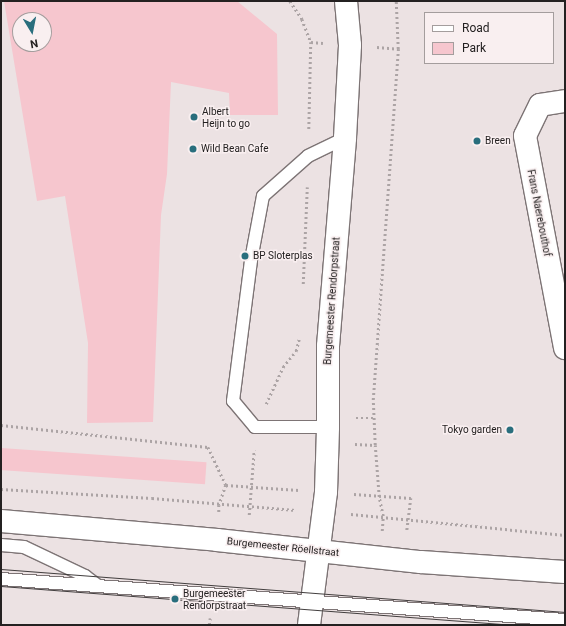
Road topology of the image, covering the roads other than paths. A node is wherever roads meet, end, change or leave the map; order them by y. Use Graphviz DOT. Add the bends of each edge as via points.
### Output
graph roads {
  1 [pos="348,2"];
  2 [pos="565,101"];
  3 [pos="345,138"];
  4 [pos="565,348"];
  5 [pos="328,427"];
  6 [pos="1,521"];
  7 [pos="1,545"];
  8 [pos="318,551"];
  9 [pos="565,572"];
  10 [pos="1,579"];
  11 [pos="97,585"];
  12 [pos="311,601"];
  13 [pos="513,618"];
  14 [pos="565,620"];
  15 [pos="309,625"];
  16 [pos="531,625"];
  1 -- 3 [label="main road, Burgemeester Rendorpstraat" via="350,45"];
  2 -- 4 [label="main road, Frans Naerebouthof" via="540,105 525,136"];
  3 -- 5 [label="main road, Burgemeester Rendorpstraat" via="328,346"];
  3 -- 5 [label="lane" via="308,156 263,196 251,260 233,401 255,427"];
  5 -- 8 [label="main road, Burgemeester Rendorpstraat" via="326,492"];
  6 -- 8 [label="main road, Burgemeester Röellstraat"];
  7 -- 11 [label="lane" via="24,547 86,576"];
  8 -- 9 [label="main road, Burgemeester Röellstraat"];
  8 -- 12 [label="main road, Burgemeester Rendorpstraat"];
  10 -- 11 [label="lane"];
  11 -- 12 [label="lane"];
  12 -- 13 [label="lane"];
  12 -- 15 [label="main road, Burgemeester Rendorpstraat"];
  13 -- 14 [label="lane"];
  13 -- 16 [label="lane"];
}
